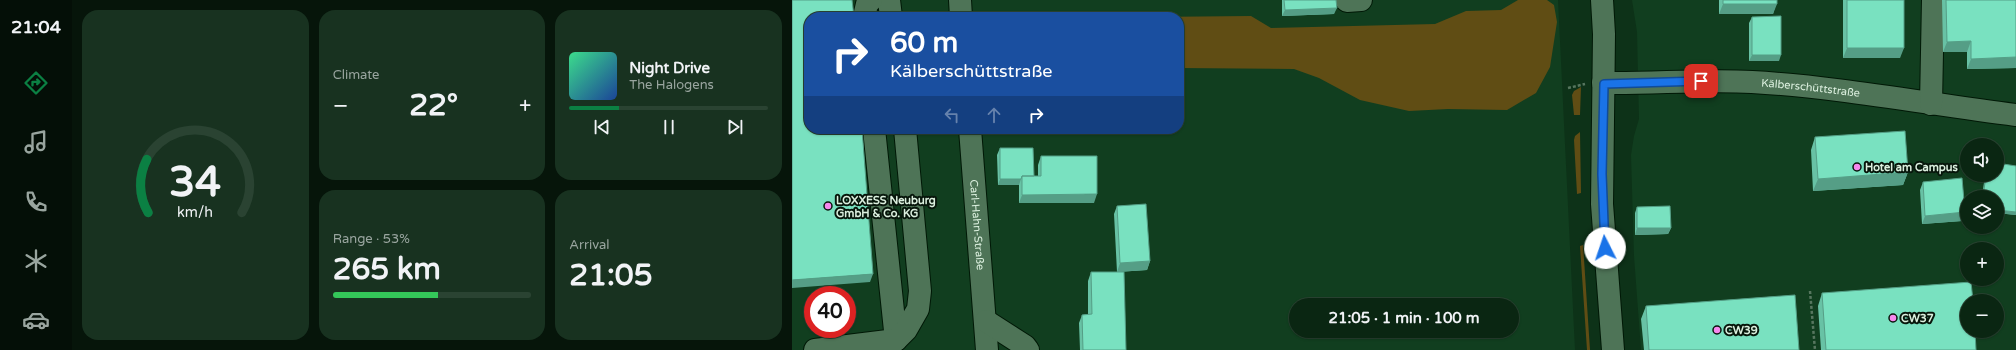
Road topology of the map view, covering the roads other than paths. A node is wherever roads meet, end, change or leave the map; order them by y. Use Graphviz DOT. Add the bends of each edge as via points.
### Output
graph roads {
  1 [pos="871,0"];
  2 [pos="889,0"];
  3 [pos="960,0"];
  4 [pos="1602,0"];
  5 [pos="1932,0"];
  6 [pos="865,12"];
  7 [pos="890,12"];
  8 [pos="961,12"];
  9 [pos="1604,84"];
  10 [pos="1931,104"];
  11 [pos="2016,115"];
  12 [pos="875,134"];
  13 [pos="905,134"];
  14 [pos="970,134"];
  15 [pos="986,321"];
  16 [pos="896,340"];
  17 [pos="815,350"];
  18 [pos="987,350"];
  19 [pos="1028,350"];
  20 [pos="1613,350"];
  1 -- 6 [label="street"];
  2 -- 7 [label="street"];
  3 -- 8 [label="street"];
  4 -- 9 [label="street"];
  5 -- 10 [label="street"];
  9 -- 10 [label="street, Kälberschüttstraße" via="1752,82 1811,87"];
  9 -- 20 [label="street" via="1602,204"];
  10 -- 11 [label="street, Kälberschüttstraße"];
  12 -- 16 [label="street"];
  13 -- 16 [label="street" via="920,291 918,309 906,330"];
  14 -- 15 [label="street, Carl-Hahn-Straße"];
  15 -- 18 [label="street, Carl-Hahn-Straße"];
  15 -- 19 [label="street"];
  16 -- 17 [label="street"];
}
